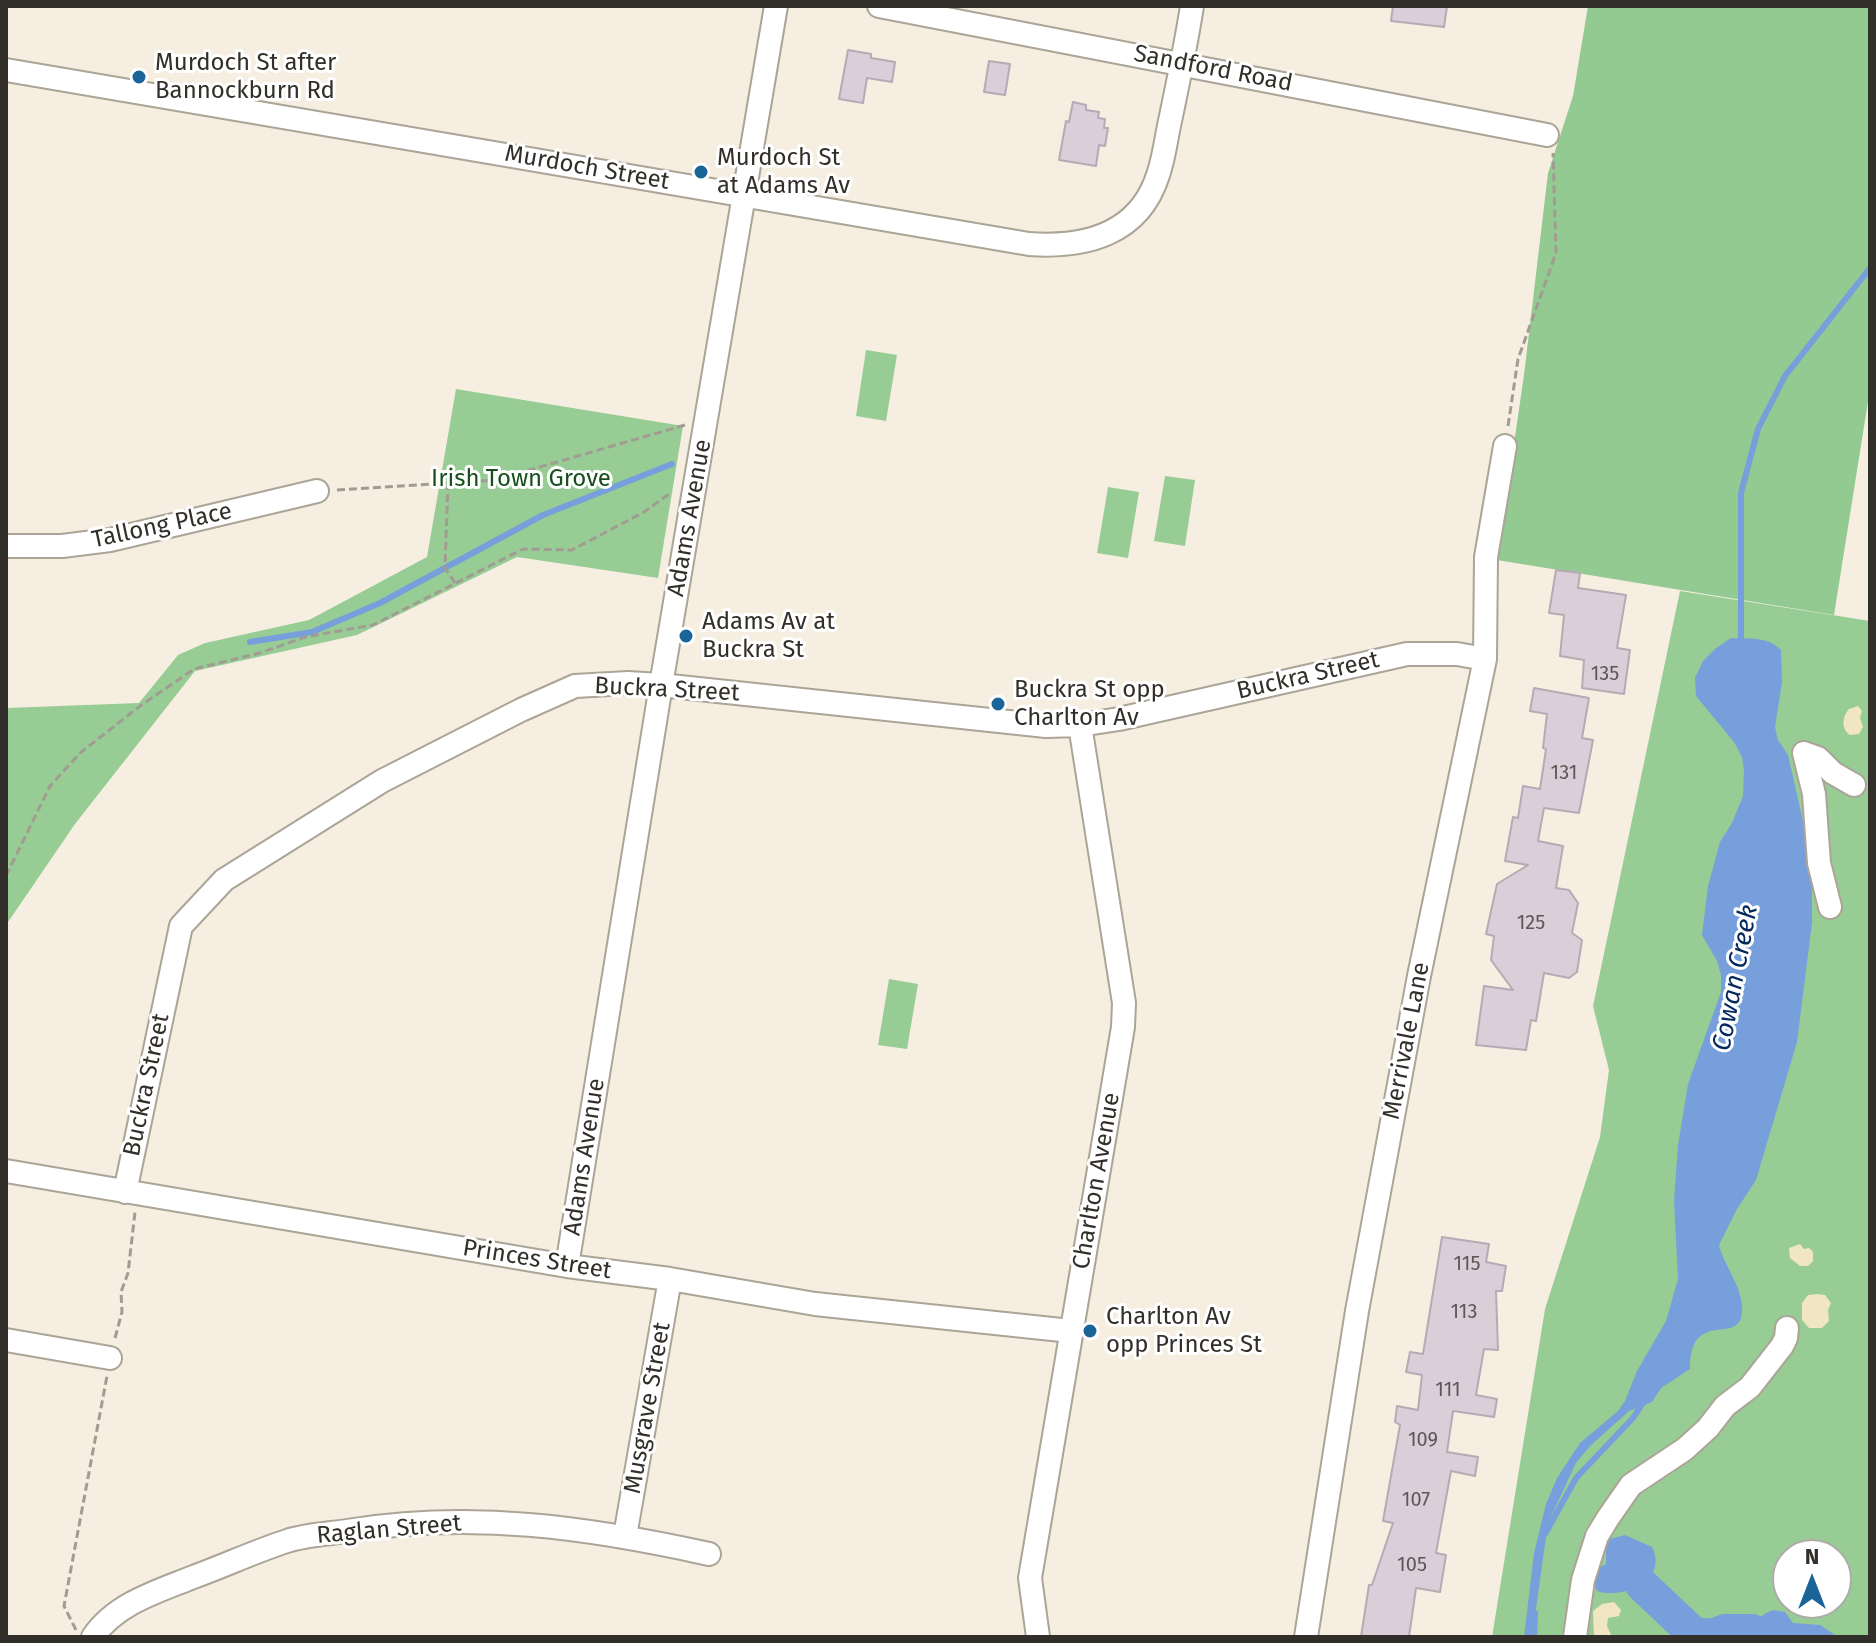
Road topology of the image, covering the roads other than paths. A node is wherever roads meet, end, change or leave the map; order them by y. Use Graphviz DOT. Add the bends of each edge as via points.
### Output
graph roads {
  1 [pos="776,6"];
  2 [pos="879,6"];
  3 [pos="1192,6"];
  4 [pos="1183,63"];
  5 [pos="6,70"];
  6 [pos="1547,135"];
  7 [pos="745,194"];
  8 [pos="1505,446"];
  9 [pos="317,491"];
  10 [pos="6,546"];
  11 [pos="1485,659"];
  12 [pos="661,685"];
  13 [pos="1080,725"];
  14 [pos="1854,785"];
  15 [pos="1830,907"];
  16 [pos="6,1171"];
  17 [pos="131,1199"];
  18 [pos="567,1266"];
  19 [pos="670,1279"];
  20 [pos="1787,1328"];
  21 [pos="1071,1331"];
  22 [pos="6,1340"];
  23 [pos="110,1358"];
  24 [pos="625,1536"];
  25 [pos="709,1554"];
  26 [pos="93,1637"];
  27 [pos="1038,1637"];
  28 [pos="1306,1637"];
  29 [pos="1575,1637"];
  1 -- 7 [label="street, Adams Avenue"];
  2 -- 4 [label="street, Sandford Road"];
  3 -- 4 [label="street, Murdoch Street"];
  4 -- 6 [label="street, Sandford Road"];
  4 -- 7 [label="street, Murdoch Street" via="1158,177 1132,218 1087,242 1029,244"];
  5 -- 7 [label="street, Murdoch Street"];
  7 -- 12 [label="street, Adams Avenue"];
  8 -- 11 [label="street, Merrivale Lane" via="1486,557"];
  9 -- 10 [label="street, Tallong Place" via="110,540"];
  11 -- 13 [label="street, Buckra Street" via="1407,654"];
  11 -- 28 [label="street, Merrivale Lane" via="1357,1311"];
  12 -- 13 [label="street, Buckra Street" via="1046,726"];
  12 -- 17 [label="street, Buckra Street" via="575,686 521,710 382,781 224,880 181,926"];
  12 -- 18 [label="street, Adams Avenue"];
  13 -- 21 [label="street, Charlton Avenue" via="1124,1003"];
  14 -- 15 [label="street" via="1804,753"];
  16 -- 17 [label="street, Princes Street"];
  17 -- 18 [label="street, Princes Street"];
  18 -- 19 [label="street, Princes Street"];
  19 -- 21 [label="street, Princes Street" via="815,1304"];
  19 -- 24 [label="street, Musgrave Street"];
  20 -- 29 [label="street" via="1782,1346 1750,1387 1692,1444 1631,1485 1608,1518 1583,1580"];
  21 -- 27 [label="street, Charlton Avenue" via="1030,1578"];
  22 -- 23 [label="street"];
  24 -- 25 [label="street, Raglan Street"];
  24 -- 26 [label="street, Raglan Street" via="537,1524 450,1522 369,1527 289,1540 155,1593 117,1612"];
}
